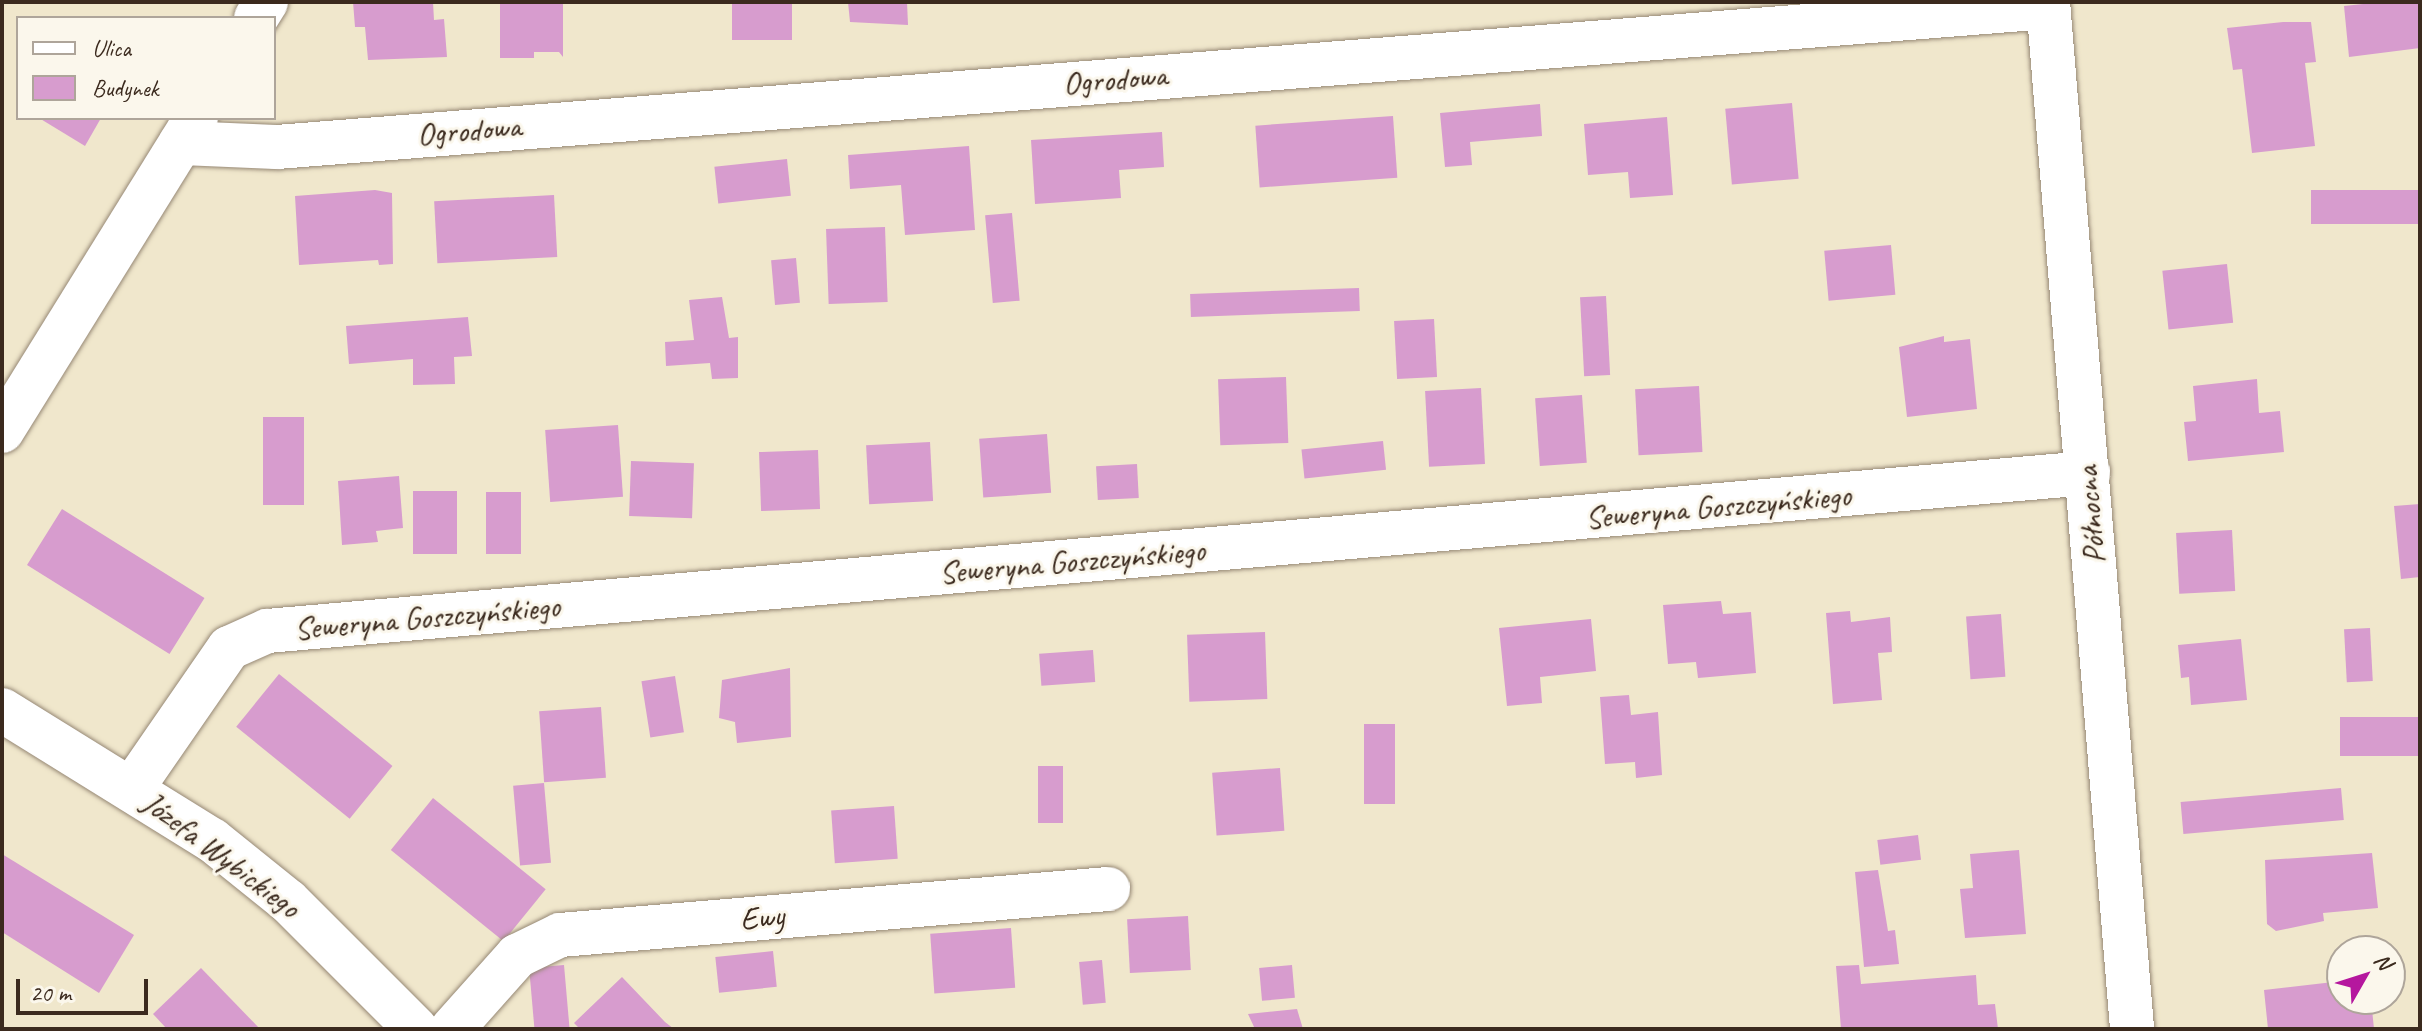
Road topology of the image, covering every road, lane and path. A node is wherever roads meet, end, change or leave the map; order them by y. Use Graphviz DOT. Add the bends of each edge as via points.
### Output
graph roads {
  1 [pos="2048,4"];
  2 [pos="188,130"];
  3 [pos="2,431"];
  4 [pos="2088,473"];
  5 [pos="2,710"];
  6 [pos="133,787"];
  7 [pos="1108,889"];
  8 [pos="416,1029"];
  9 [pos="452,1029"];
  10 [pos="2132,1029"];
  1 -- 2 [label="street, Ogrodowa" via="277,147"];
  1 -- 4 [label="street, Północna"];
  2 -- 3 [label="street"];
  4 -- 6 [label="street, Seweryna Goszczyńskiego" via="267,631 229,648"];
  4 -- 10 [label="street, Północna"];
  5 -- 6 [label="street, Józefa Wybickiego"];
  6 -- 8 [label="street, Józefa Wybickiego" via="288,901"];
  7 -- 9 [label="street, Ewy" via="560,935 517,956"];
}
